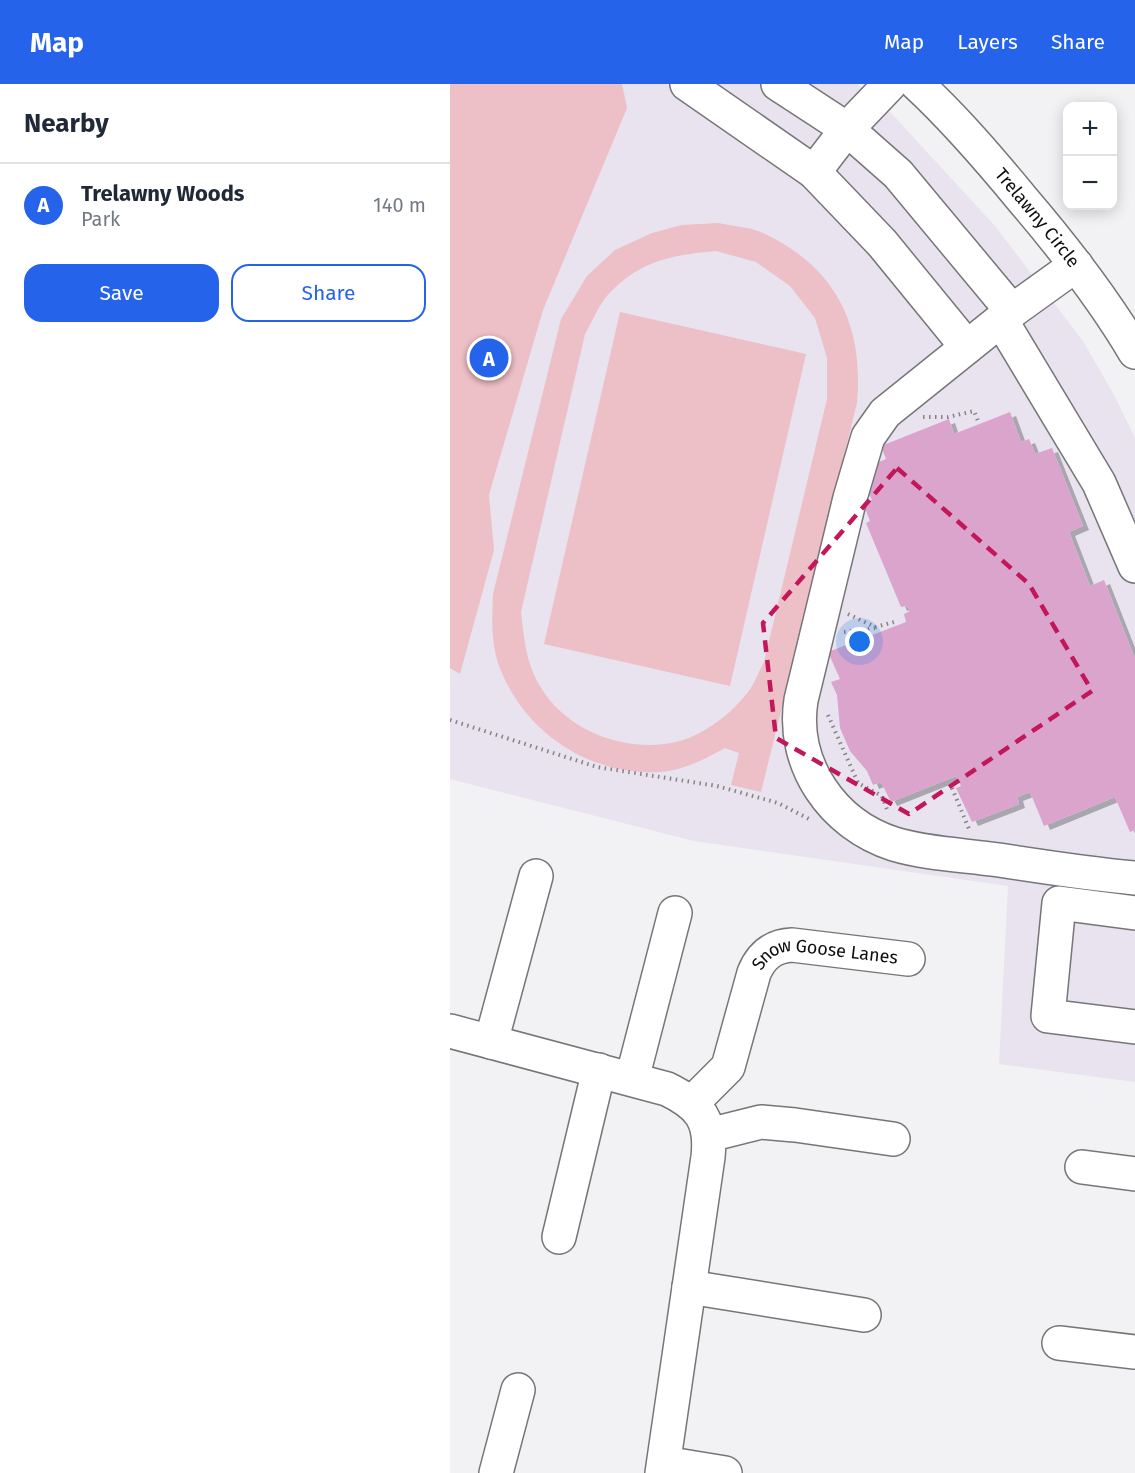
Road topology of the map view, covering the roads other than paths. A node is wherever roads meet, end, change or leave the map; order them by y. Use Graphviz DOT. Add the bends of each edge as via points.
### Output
graph roads {
  1 [pos="687,84"];
  2 [pos="778,84"];
  3 [pos="890,84"];
  4 [pos="926,87"];
  5 [pos="848,129"];
  6 [pos="814,172"];
  7 [pos="1076,265"];
  8 [pos="1007,316"];
  9 [pos="967,347"];
  10 [pos="1135,352"];
  11 [pos="1135,566"];
  12 [pos="536,876"];
  13 [pos="1135,878"];
  14 [pos="675,913"];
  15 [pos="1135,913"];
  16 [pos="908,959"];
  17 [pos="1135,1027"];
  18 [pos="450,1031"];
  19 [pos="491,1042"];
  20 [pos="599,1070"];
  21 [pos="632,1079"];
  22 [pos="693,1102"];
  23 [pos="709,1135"];
  24 [pos="893,1139"];
  25 [pos="1082,1167"];
  26 [pos="1135,1174"];
  27 [pos="559,1237"];
  28 [pos="688,1287"];
  29 [pos="864,1315"];
  30 [pos="1059,1343"];
  31 [pos="1135,1352"];
  32 [pos="518,1390"];
  33 [pos="663,1468"];
  34 [pos="496,1473"];
  35 [pos="725,1473"];
  1 -- 6 [label="street"];
  2 -- 5 [label="street"];
  3 -- 5 [label="street"];
  4 -- 7 [label="street, Trelawny Circle"];
  5 -- 6 [label="street"];
  5 -- 8 [label="street" via="898,174"];
  6 -- 9 [label="street" via="882,243"];
  7 -- 8 [label="street"];
  7 -- 10 [label="street, Trelawny Circle"];
  8 -- 9 [label="street"];
  8 -- 11 [label="street" via="1099,483"];
  9 -- 13 [label="street" via="885,413 868,437 801,700 799,733 813,778 828,801 848,820 900,844"];
  12 -- 19 [label="street"];
  14 -- 21 [label="street"];
  15 -- 17 [label="street" via="1059,903 1048,1016"];
  16 -- 22 [label="street, Snow Goose Lanes" via="792,945 774,948 758,964 728,1066"];
  18 -- 19 [label="street"];
  19 -- 20 [label="street"];
  20 -- 21 [label="street"];
  20 -- 27 [label="street"];
  21 -- 22 [label="street"];
  22 -- 23 [label="street"];
  23 -- 24 [label="street" via="761,1122"];
  23 -- 28 [label="street"];
  25 -- 26 [label="street"];
  28 -- 29 [label="street"];
  28 -- 33 [label="street"];
  30 -- 31 [label="street"];
  32 -- 34 [label="street"];
  33 -- 35 [label="street"];
}
